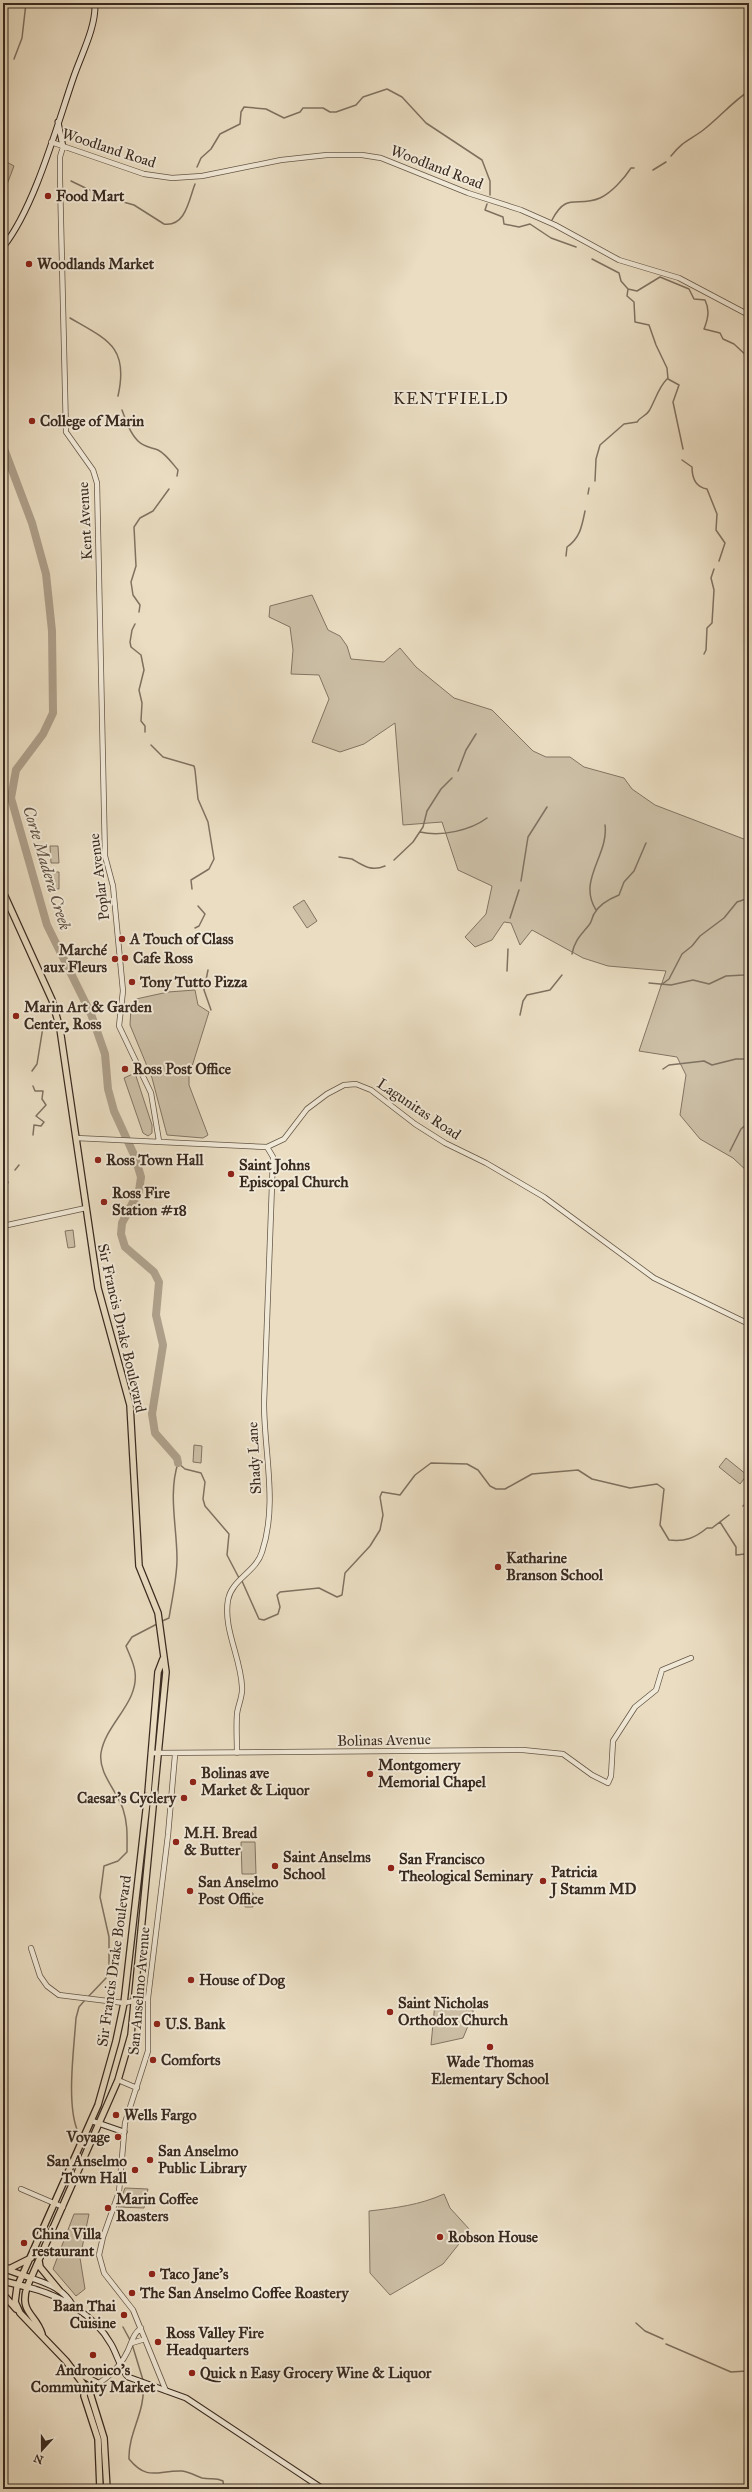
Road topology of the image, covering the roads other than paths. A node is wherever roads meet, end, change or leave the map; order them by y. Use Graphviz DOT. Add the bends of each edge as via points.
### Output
graph roads {
  1 [pos="95,3"];
  2 [pos="58,122"];
  3 [pos="51,142"];
  4 [pos="64,146"];
  5 [pos="3,247"];
  6 [pos="749,315"];
  7 [pos="104,759"];
  8 [pos="3,892"];
  9 [pos="76,1138"];
  10 [pos="159,1141"];
  11 [pos="267,1147"];
  12 [pos="86,1208"];
  13 [pos="3,1226"];
  14 [pos="749,1324"];
  15 [pos="163,1658"];
  16 [pos="691,1658"];
  17 [pos="151,1753"];
  18 [pos="237,1753"];
  19 [pos="159,1754"];
  20 [pos="175,1755"];
  21 [pos="31,1948"];
  22 [pos="148,1998"];
  23 [pos="124,2003"];
  24 [pos="134,2003"];
  25 [pos="118,2080"];
  26 [pos="137,2088"];
  27 [pos="92,2121"];
  28 [pos="99,2124"];
  29 [pos="124,2132"];
  30 [pos="21,2189"];
  31 [pos="55,2203"];
  32 [pos="63,2206"];
  33 [pos="31,2258"];
  34 [pos="39,2261"];
  35 [pos="3,2269"];
  36 [pos="23,2276"];
  37 [pos="31,2278"];
  38 [pos="3,2281"];
  39 [pos="18,2285"];
  40 [pos="27,2287"];
  41 [pos="60,2290"];
  42 [pos="3,2294"];
  43 [pos="73,2306"];
  44 [pos="21,2314"];
  45 [pos="141,2328"];
  46 [pos="42,2334"];
  47 [pos="146,2339"];
  48 [pos="134,2343"];
  49 [pos="120,2362"];
  50 [pos="75,2371"];
  51 [pos="99,2384"];
  52 [pos="85,2389"];
  53 [pos="166,2391"];
  54 [pos="100,2489"];
  55 [pos="107,2489"];
  56 [pos="323,2489"];
  1 -- 2 [label="main road" via="92,22"];
  2 -- 3 [label="main road"];
  2 -- 4 [label="main road"];
  3 -- 4 [label="street, Woodland Road"];
  3 -- 5 [label="main road" via="22,215"];
  4 -- 6 [label="street, Woodland Road" via="144,174 172,178 197,177 320,155 362,155 381,158 468,193 521,210 555,225 619,260 679,278"];
  4 -- 7 [label="street, Kent Avenue" via="60,157 60,179 66,432 93,470 97,483"];
  7 -- 10 [label="street, Poplar Avenue" via="105,856 113,886 123,991 119,1026 151,1093"];
  8 -- 9 [label="main road, Sir Francis Drake Boulevard" via="57,1016"];
  9 -- 10 [label="street, Lagunitas Road"];
  9 -- 12 [label="main road, Sir Francis Drake Boulevard"];
  10 -- 11 [label="street, Lagunitas Road"];
  11 -- 14 [label="street, Lagunitas Road" via="284,1139 307,1109 327,1094 344,1084 356,1084 371,1090 444,1143 486,1163 544,1197 654,1278"];
  11 -- 18 [label="street, Shady Lane" via="273,1156 264,1403 264,1435 270,1490 262,1552 253,1568 230,1592 228,1607 242,1687 237,1715"];
  12 -- 13 [label="street"];
  12 -- 15 [label="main road, Sir Francis Drake Boulevard" via="98,1288 130,1405 139,1566 158,1614 162,1631"];
  15 -- 17 [label="main road, Sir Francis Drake Boulevard" via="158,1672"];
  15 -- 19 [label="main road, Sir Francis Drake Boulevard" via="166,1672"];
  16 -- 18 [label="street, Bolinas Avenue" via="662,1670 656,1690 638,1704 624,1722 613,1741 611,1776 608,1783 563,1754 523,1750"];
  17 -- 19 [label="street, Bolinas Avenue"];
  17 -- 23 [label="main road, Sir Francis Drake Boulevard"];
  18 -- 20 [label="street, Bolinas Avenue"];
  19 -- 20 [label="street, Bolinas Avenue"];
  19 -- 24 [label="main road, Sir Francis Drake Boulevard"];
  20 -- 22 [label="street, San Anselmo Avenue"];
  21 -- 23 [label="street" via="40,1976 47,1986 59,1995"];
  22 -- 24 [label="street"];
  22 -- 26 [label="street, San Anselmo Avenue" via="148,2051"];
  23 -- 24 [label="street"];
  23 -- 27 [label="main road, Sir Francis Drake Boulevard" via="108,2076"];
  24 -- 25 [label="main road, Sir Francis Drake Boulevard" via="131,2035"];
  25 -- 26 [label="street"];
  25 -- 28 [label="main road, Sir Francis Drake Boulevard"];
  26 -- 29 [label="street, San Anselmo Avenue"];
  27 -- 28 [label="main road"];
  27 -- 31 [label="main road, Sir Francis Drake Boulevard"];
  28 -- 29 [label="main road"];
  28 -- 32 [label="main road, Sir Francis Drake Boulevard"];
  29 -- 45 [label="street, San Anselmo Avenue" via="119,2192 103,2237 100,2255 104,2273 133,2310"];
  30 -- 31 [label="street"];
  31 -- 32 [label="street"];
  31 -- 33 [label="main road, Sir Francis Drake Boulevard"];
  32 -- 34 [label="main road, Sir Francis Drake Boulevard"];
  33 -- 35 [label="main road"];
  33 -- 36 [label="main road, Sir Francis Drake Boulevard"];
  34 -- 37 [label="main road, Sir Francis Drake Boulevard"];
  34 -- 41 [label="main road" via="40,2267"];
  35 -- 36 [label="main road"];
  36 -- 37 [label="main road"];
  36 -- 39 [label="main road, Sir Francis Drake Boulevard"];
  37 -- 40 [label="main road, Sir Francis Drake Boulevard"];
  37 -- 41 [label="main road"];
  38 -- 39 [label="main road"];
  39 -- 40 [label="main road"];
  39 -- 44 [label="main road, Sir Francis Drake Boulevard" via="15,2302"];
  40 -- 43 [label="main road"];
  40 -- 46 [label="main road, Sir Francis Drake Boulevard" via="25,2306"];
  41 -- 43 [label="main road" via="68,2296"];
  42 -- 44 [label="main road"];
  43 -- 49 [label="main road" via="110,2342"];
  44 -- 46 [label="main road, Sir Francis Drake Boulevard" via="36,2332"];
  45 -- 47 [label="street, San Anselmo Avenue"];
  45 -- 48 [label="street" via="134,2336"];
  46 -- 50 [label="main road, Sir Francis Drake Boulevard"];
  47 -- 48 [label="street"];
  47 -- 53 [label="street, San Anselmo Avenue"];
  48 -- 49 [label="street"];
  49 -- 51 [label="street"];
  49 -- 53 [label="main road" via="125,2374 134,2380"];
  50 -- 51 [label="main road"];
  50 -- 52 [label="main road, Sir Francis Drake Boulevard"];
  51 -- 52 [label="street"];
  52 -- 54 [label="main road, Sir Francis Drake Boulevard" via="84,2396 98,2439"];
  52 -- 55 [label="main road, Sir Francis Drake Boulevard" via="90,2393 104,2438"];
  53 -- 56 [label="main road" via="192,2402"];
}
